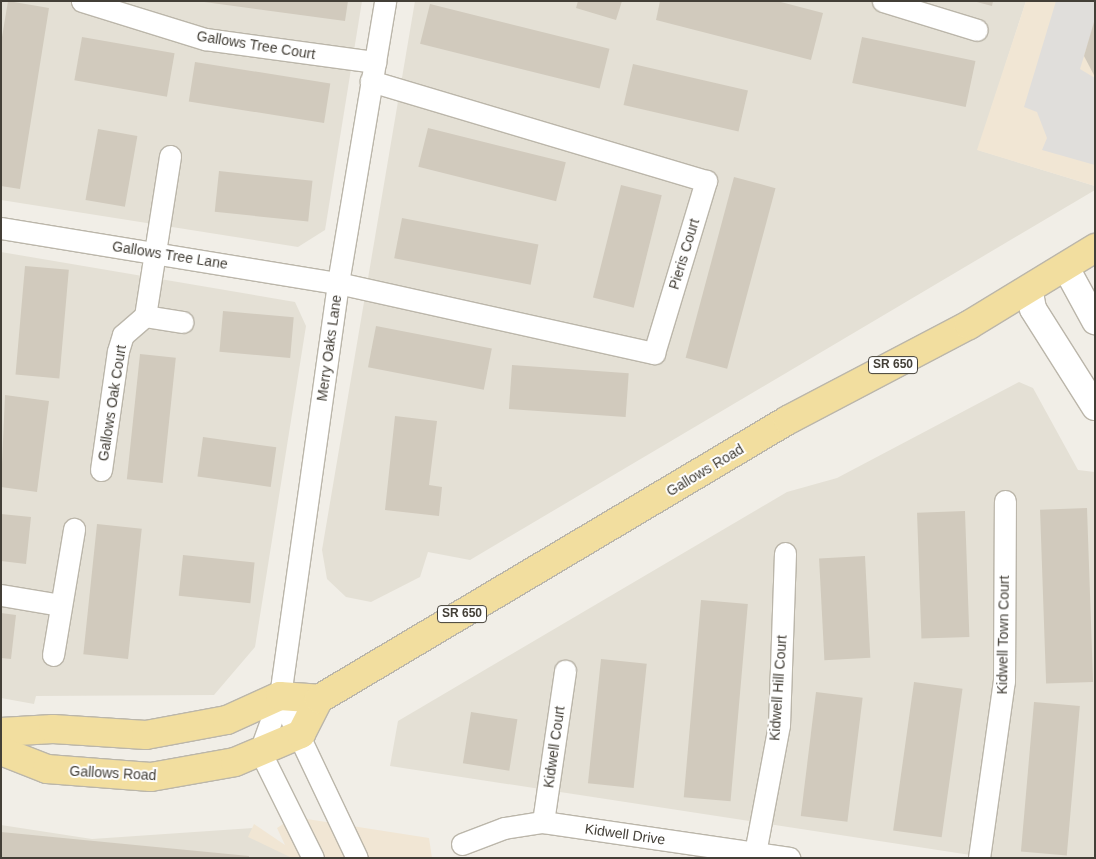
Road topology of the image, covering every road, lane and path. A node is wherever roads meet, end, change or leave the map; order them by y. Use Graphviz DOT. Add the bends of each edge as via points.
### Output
graph roads {
  1 [pos="82,1"];
  2 [pos="385,1"];
  3 [pos="883,1"];
  4 [pos="907,5"];
  5 [pos="977,30"];
  6 [pos="373,72"];
  7 [pos="170,156"];
  8 [pos="1,228"];
  9 [pos="1095,248"];
  10 [pos="155,252"];
  11 [pos="1065,266"];
  12 [pos="338,283"];
  13 [pos="1029,288"];
  14 [pos="144,316"];
  15 [pos="1095,320"];
  16 [pos="183,322"];
  17 [pos="1095,407"];
  18 [pos="101,470"];
  19 [pos="1005,501"];
  20 [pos="74,529"];
  21 [pos="784,553"];
  22 [pos="1,595"];
  23 [pos="61,605"];
  24 [pos="53,655"];
  25 [pos="565,671"];
  26 [pos="280,696"];
  27 [pos="318,699"];
  28 [pos="1,732"];
  29 [pos="301,734"];
  30 [pos="1,751"];
  31 [pos="260,751"];
  32 [pos="543,822"];
  33 [pos="462,844"];
  34 [pos="755,853"];
  35 [pos="313,858"];
  36 [pos="357,858"];
  37 [pos="789,858"];
  38 [pos="979,858"];
  1 -- 6 [label="street, Gallows Tree Court" via="205,39"];
  2 -- 6 [label="street, Merry Oaks Lane"];
  3 -- 4 [label="street"];
  4 -- 5 [label="street"];
  6 -- 12 [label="street, Merry Oaks Lane"];
  6 -- 12 [label="street, Pieris Court" via="706,181 654,352"];
  7 -- 10 [label="street"];
  8 -- 10 [label="street, Gallows Tree Lane"];
  9 -- 11 [label="main road, Gallows Road"];
  10 -- 12 [label="street, Gallows Tree Lane"];
  10 -- 14 [label="street"];
  11 -- 13 [label="main road, Gallows Road / SR 650"];
  11 -- 15 [label="street"];
  12 -- 26 [label="street, Merry Oaks Lane"];
  13 -- 17 [label="street" via="1033,309"];
  13 -- 27 [label="main road, Gallows Road / SR 650" via="969,325 788,420"];
  14 -- 16 [label="street"];
  14 -- 18 [label="street, Gallows Oak Court" via="123,336 118,351"];
  19 -- 38 [label="street, Kidwell Town Court" via="1004,680"];
  20 -- 23 [label="street"];
  21 -- 34 [label="street, Kidwell Hill Court" via="779,725"];
  22 -- 23 [label="street"];
  23 -- 24 [label="street"];
  25 -- 32 [label="street, Kidwell Court"];
  26 -- 27 [label="main road"];
  26 -- 28 [label="main road" via="249,713 183,731 146,735 53,729"];
  26 -- 29 [label="street"];
  26 -- 31 [label="street, Merry Oaks Lane"];
  27 -- 29 [label="main road"];
  29 -- 31 [label="main road, Gallows Road"];
  29 -- 36 [label="street"];
  30 -- 31 [label="main road, Gallows Road" via="47,769 151,777 219,766"];
  31 -- 35 [label="street"];
  32 -- 33 [label="street, Kidwell Drive" via="504,828"];
  32 -- 34 [label="street, Kidwell Drive"];
  34 -- 37 [label="street, Kidwell Drive"];
}
